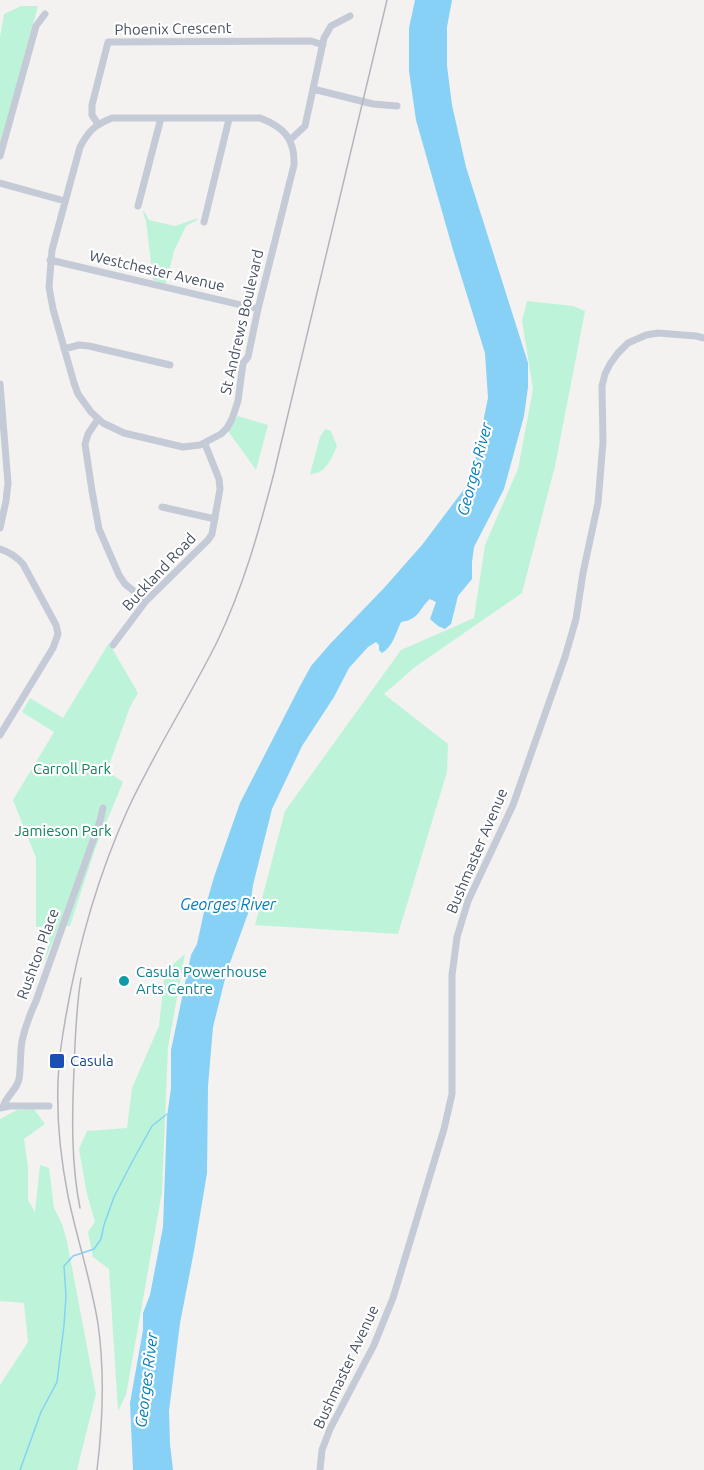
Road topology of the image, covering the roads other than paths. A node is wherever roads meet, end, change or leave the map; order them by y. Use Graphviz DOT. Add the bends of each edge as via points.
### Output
graph roads {
  1 [pos="45,14"];
  2 [pos="350,16"];
  3 [pos="323,45"];
  4 [pos="313,89"];
  5 [pos="397,105"];
  6 [pos="161,118"];
  7 [pos="229,119"];
  8 [pos="98,124"];
  9 [pos="290,140"];
  10 [pos="0,156"];
  11 [pos="0,183"];
  12 [pos="65,201"];
  13 [pos="138,206"];
  14 [pos="204,222"];
  15 [pos="50,260"];
  16 [pos="258,309"];
  17 [pos="704,332"];
  18 [pos="700,337"];
  19 [pos="64,349"];
  20 [pos="170,365"];
  21 [pos="0,384"];
  22 [pos="98,419"];
  23 [pos="205,444"];
  24 [pos="162,507"];
  25 [pos="215,519"];
  26 [pos="0,528"];
  27 [pos="0,549"];
  28 [pos="146,601"];
  29 [pos="113,645"];
  30 [pos="0,735"];
  31 [pos="103,808"];
  32 [pos="49,1106"];
  33 [pos="1,1108"];
  34 [pos="320,1470"];
  1 -- 10 [label="street" via="36,26"];
  2 -- 3 [label="street" via="331,26"];
  3 -- 4 [label="street"];
  3 -- 8 [label="street, Phoenix Crescent" via="311,41 108,42 92,105 92,115"];
  4 -- 5 [label="street" via="373,104"];
  4 -- 9 [label="street" via="304,126"];
  6 -- 7 [label="street"];
  6 -- 8 [label="street" via="112,118"];
  6 -- 13 [label="street"];
  7 -- 9 [label="street" via="260,118 273,123"];
  7 -- 14 [label="street"];
  8 -- 12 [label="street" via="80,147"];
  9 -- 16 [label="street, St Andrews Boulevard" via="294,165"];
  11 -- 12 [label="street"];
  12 -- 15 [label="street"];
  15 -- 16 [label="street, Westchester Avenue"];
  15 -- 19 [label="street" via="50,296"];
  16 -- 23 [label="street, St Andrews Boulevard" via="248,357 243,363 236,410 227,428"];
  17 -- 18 [label="street, Bushmaster Avenue"];
  18 -- 34 [label="street, Bushmaster Avenue" via="646,335 628,343 605,374 598,503 576,620 513,805 468,901 457,937 452,975 453,1076 449,1111 393,1298 330,1429"];
  19 -- 20 [label="street" via="89,346"];
  19 -- 22 [label="street" via="78,393"];
  21 -- 26 [label="street" via="8,483"];
  22 -- 23 [label="street" via="112,429 144,438 183,447"];
  22 -- 28 [label="street" via="85,444 99,529 119,575"];
  23 -- 25 [label="street, Buckland Road" via="219,479"];
  24 -- 25 [label="street"];
  25 -- 28 [label="street, Buckland Road" via="208,540"];
  27 -- 30 [label="street" via="23,564 58,634"];
  28 -- 29 [label="street, Buckland Road"];
  31 -- 33 [label="street, Rushton Place" via="26,1024 17,1086"];
  32 -- 33 [label="street"];
}
